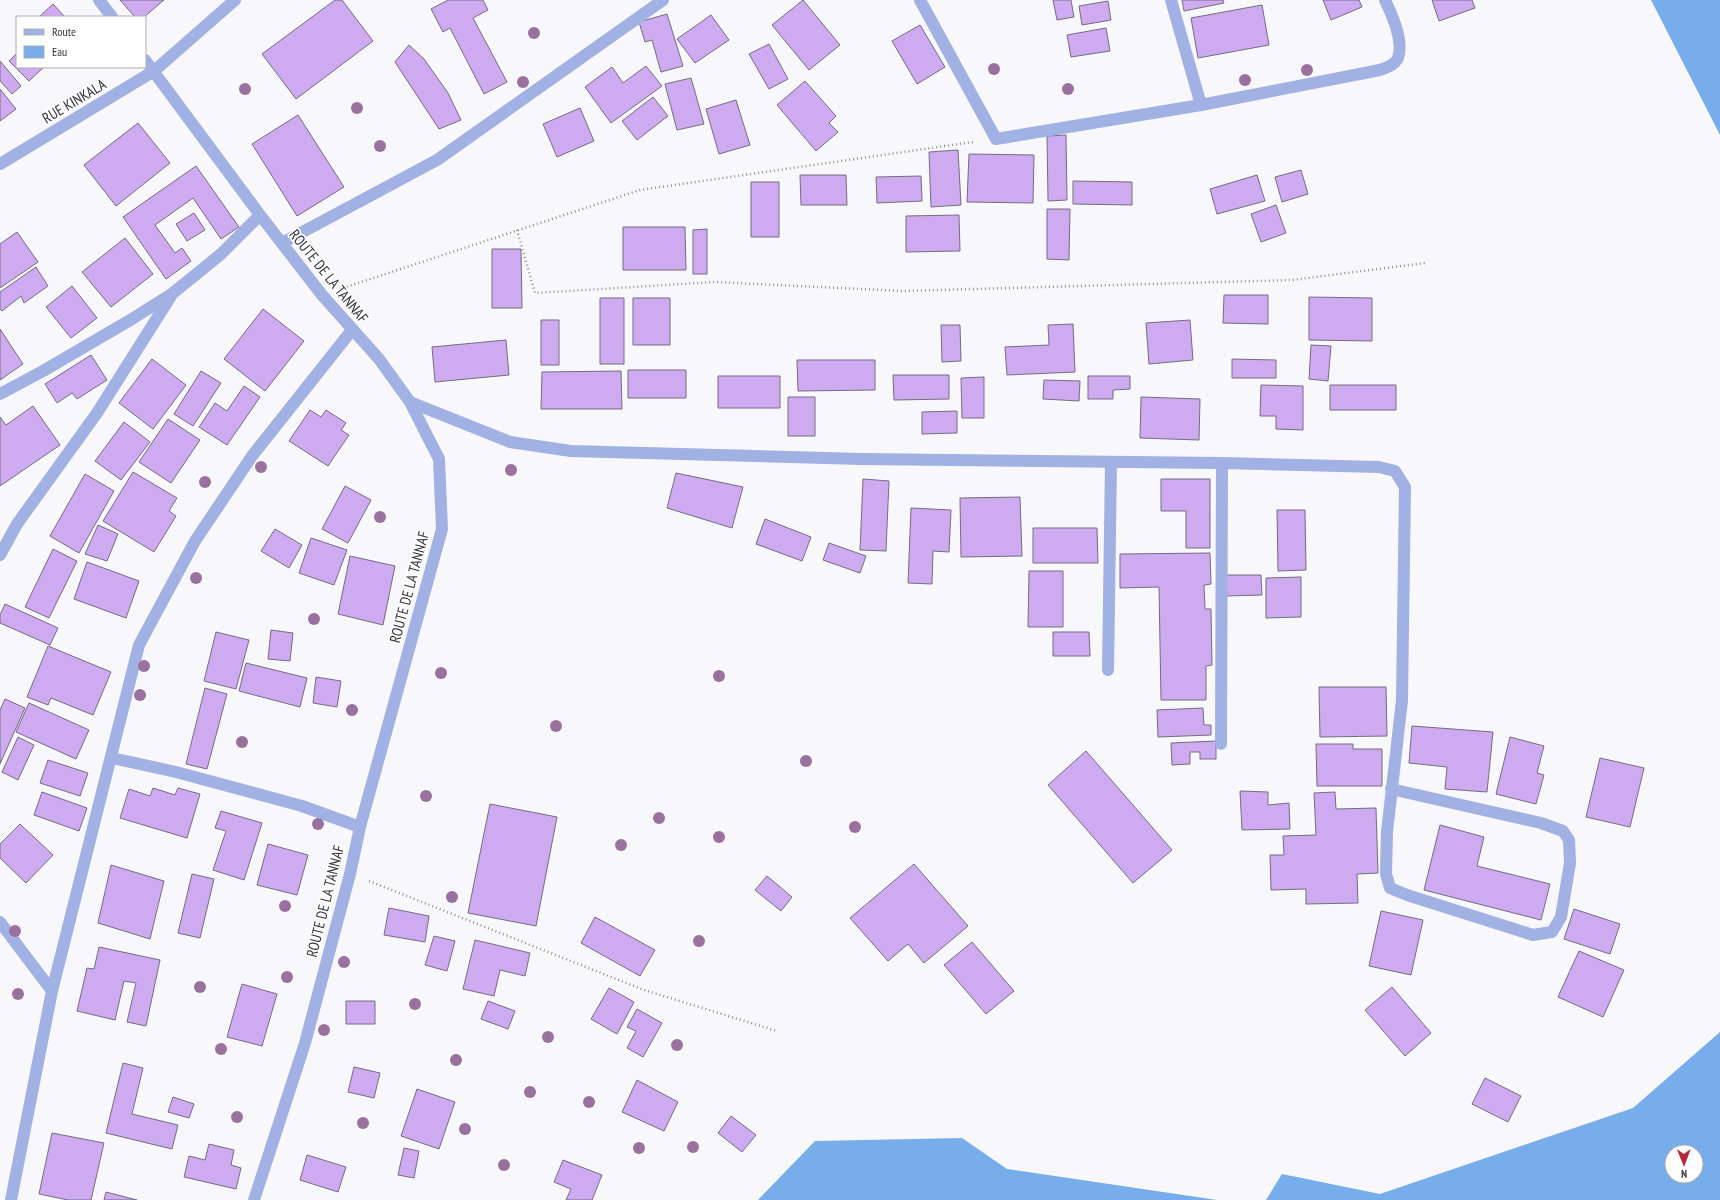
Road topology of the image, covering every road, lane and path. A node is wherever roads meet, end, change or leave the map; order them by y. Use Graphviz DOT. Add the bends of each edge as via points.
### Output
graph roads {
  1 [pos="99,0"];
  2 [pos="235,0"];
  3 [pos="663,0"];
  4 [pos="920,0"];
  5 [pos="1171,0"];
  6 [pos="1385,0"];
  7 [pos="111,16"];
  8 [pos="146,61"];
  9 [pos="154,71"];
  10 [pos="1201,105"];
  11 [pos="996,139"];
  12 [pos="0,164"];
  13 [pos="260,215"];
  14 [pos="517,230"];
  15 [pos="282,243"];
  16 [pos="1424,263"];
  17 [pos="173,293"];
  18 [pos="322,295"];
  19 [pos="352,330"];
  20 [pos="0,394"];
  21 [pos="410,402"];
  22 [pos="1111,462"];
  23 [pos="1222,463"];
  24 [pos="0,555"];
  25 [pos="1108,670"];
  26 [pos="1221,744"];
  27 [pos="112,758"];
  28 [pos="1391,789"];
  29 [pos="360,827"];
  30 [pos="350,874"];
  31 [pos="0,922"];
  32 [pos="52,990"];
  33 [pos="777,1031"];
  34 [pos="11,1200"];
  35 [pos="254,1200"];
  1 -- 7 [label="street"];
  2 -- 9 [label="street, RUE KINKALA"];
  3 -- 15 [label="street" via="437,160"];
  4 -- 11 [label="street"];
  5 -- 10 [label="street"];
  6 -- 10 [label="street" via="1399,38 1398,58 1391,66"];
  8 -- 9 [label="street, ROUTE DE LA TANNAF"];
  9 -- 12 [label="street, RUE KINKALA"];
  9 -- 13 [label="street, ROUTE DE LA TANNAF"];
  10 -- 11 [label="street"];
  11 -- 14 [label="path" via="640,190"];
  13 -- 15 [label="street, ROUTE DE LA TANNAF"];
  13 -- 17 [label="street" via="221,254"];
  14 -- 16 [label="path" via="535,293 715,282 903,291 1292,280"];
  14 -- 18 [label="path"];
  15 -- 18 [label="street, ROUTE DE LA TANNAF"];
  17 -- 20 [label="street" via="112,331"];
  17 -- 24 [label="street" via="97,413 17,524"];
  18 -- 19 [label="street, ROUTE DE LA TANNAF"];
  19 -- 21 [label="street, ROUTE DE LA TANNAF" via="379,359"];
  19 -- 27 [label="street" via="252,456 195,541 139,645"];
  21 -- 22 [label="street" via="510,442 572,451 862,460"];
  21 -- 29 [label="street, ROUTE DE LA TANNAF" via="439,459 442,529"];
  22 -- 23 [label="street"];
  22 -- 25 [label="street"];
  23 -- 26 [label="street"];
  23 -- 28 [label="street" via="1379,467 1395,470 1405,487 1402,700"];
  27 -- 29 [label="street" via="176,772 302,806"];
  27 -- 32 [label="street"];
  28 -- 28 [label="street" via="1386,874 1390,888 1533,935 1552,932 1561,917 1570,863 1569,840 1563,831"];
  29 -- 30 [label="street, ROUTE DE LA TANNAF"];
  30 -- 33 [label="path" via="644,990"];
  30 -- 35 [label="street, ROUTE DE LA TANNAF" via="305,1043"];
  31 -- 32 [label="street"];
  32 -- 34 [label="street"];
}
